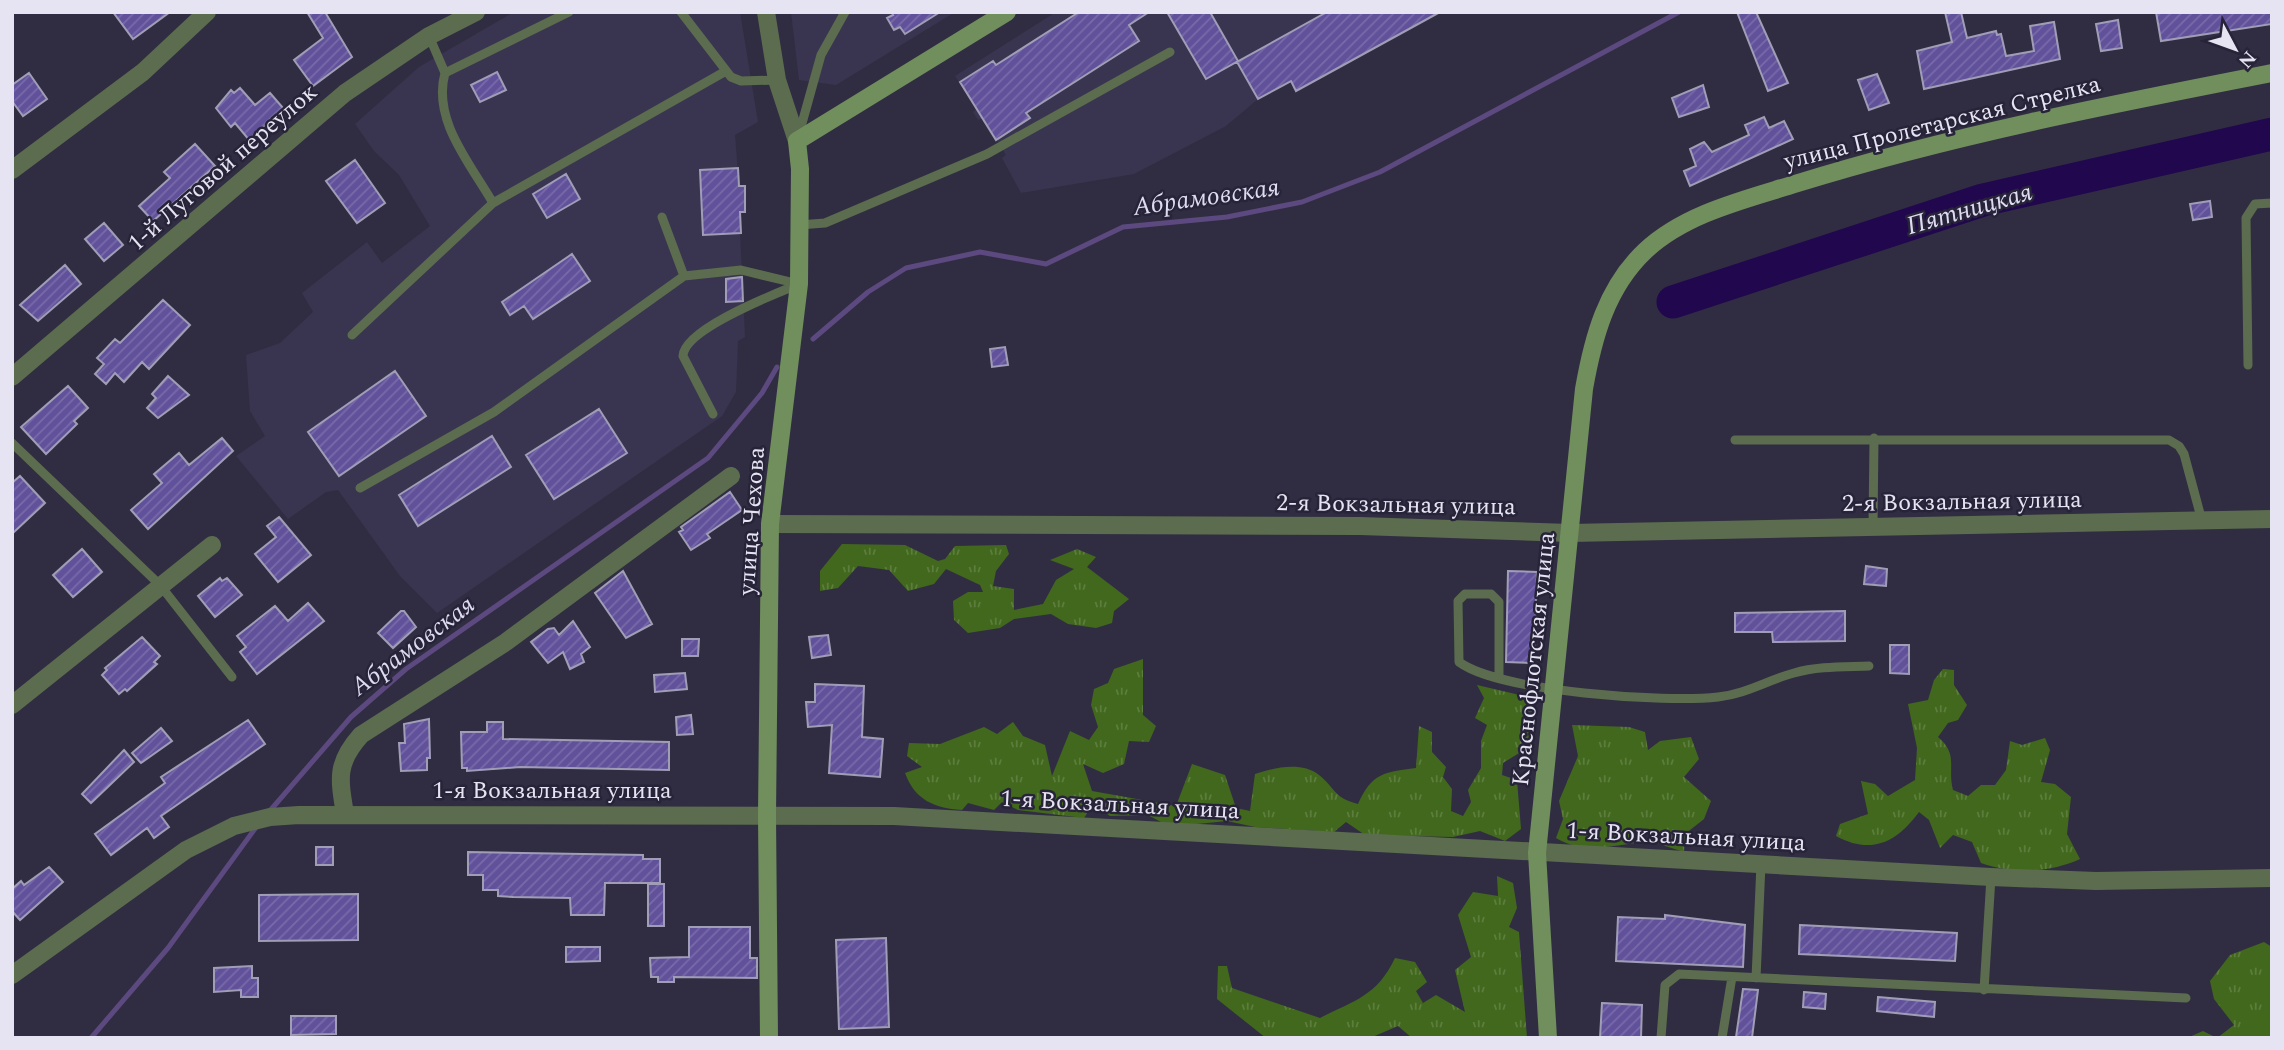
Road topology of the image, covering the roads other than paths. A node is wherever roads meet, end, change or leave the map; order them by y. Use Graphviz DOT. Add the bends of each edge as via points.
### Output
graph roads {
  1 [pos="206,12"];
  2 [pos="476,12"];
  3 [pos="569,12"];
  4 [pos="681,12"];
  5 [pos="766,12"];
  6 [pos="845,12"];
  7 [pos="1007,12"];
  8 [pos="429,36"];
  9 [pos="1170,52"];
  10 [pos="726,71"];
  11 [pos="445,73"];
  12 [pos="2272,73"];
  13 [pos="777,80"];
  14 [pos="797,141"];
  15 [pos="12,170"];
  16 [pos="493,203"];
  17 [pos="2272,203"];
  18 [pos="662,218"];
  19 [pos="799,225"];
  20 [pos="684,276"];
  21 [pos="799,284"];
  22 [pos="1614,290"];
  23 [pos="352,335"];
  24 [pos="2248,365"];
  25 [pos="12,377"];
  26 [pos="713,414"];
  27 [pos="1874,438"];
  28 [pos="1735,440"];
  29 [pos="12,443"];
  30 [pos="731,476"];
  31 [pos="360,488"];
  32 [pos="2272,519"];
  33 [pos="2202,521"];
  34 [pos="770,524"];
  35 [pos="1873,527"];
  36 [pos="1570,533"];
  37 [pos="212,545"];
  38 [pos="160,585"];
  39 [pos="1869,666"];
  40 [pos="232,677"];
  41 [pos="1499,677"];
  42 [pos="1554,690"];
  43 [pos="12,705"];
  44 [pos="345,814"];
  45 [pos="767,815"];
  46 [pos="1538,853"];
  47 [pos="1761,864"];
  48 [pos="1991,877"];
  49 [pos="2272,877"];
  50 [pos="12,975"];
  51 [pos="1732,977"];
  52 [pos="1756,978"];
  53 [pos="1984,990"];
  54 [pos="2186,998"];
  55 [pos="769,1038"];
  56 [pos="1548,1038"];
  57 [pos="1661,1038"];
  58 [pos="1722,1038"];
  1 -- 15 [label="street" via="143,72"];
  2 -- 8 [label="street, 1-й Луговой переулок"];
  3 -- 11 [label="lane"];
  4 -- 10 [label="lane"];
  5 -- 13 [label="street, улица Чехова"];
  6 -- 14 [label="lane" via="821,55"];
  7 -- 14 [label="street"];
  8 -- 11 [label="lane"];
  8 -- 25 [label="street, 1-й Луговой переулок" via="345,93"];
  9 -- 19 [label="lane" via="986,154 825,223"];
  10 -- 13 [label="lane" via="741,81"];
  10 -- 16 [label="lane"];
  11 -- 16 [label="lane" via="440,92 447,123"];
  12 -- 22 [label="street, улица Пролетарская Стрелка" via="1960,139 1869,161 1742,201 1664,236 1627,270"];
  13 -- 14 [label="street, улица Чехова"];
  14 -- 19 [label="street, улица Чехова"];
  16 -- 23 [label="lane"];
  17 -- 24 [label="lane" via="2255,205 2246,218"];
  18 -- 20 [label="lane"];
  19 -- 21 [label="street, улица Чехова"];
  20 -- 21 [label="lane" via="741,270"];
  20 -- 31 [label="lane" via="494,412"];
  21 -- 26 [label="lane" via="731,314 687,344 684,356"];
  21 -- 34 [label="street, улица Чехова"];
  22 -- 36 [label="street, Краснофлотская улица" via="1589,363"];
  27 -- 28 [label="lane"];
  27 -- 33 [label="lane" via="2169,440 2185,454"];
  27 -- 35 [label="lane"];
  29 -- 38 [label="lane"];
  30 -- 44 [label="street" via="495,649 361,735 341,765"];
  32 -- 33 [label="street, 2-я Вокзальная улица"];
  33 -- 35 [label="street, 2-я Вокзальная улица"];
  34 -- 36 [label="street, 2-я Вокзальная улица" via="1346,526"];
  34 -- 45 [label="street, улица Чехова"];
  35 -- 36 [label="street, 2-я Вокзальная улица"];
  36 -- 42 [label="street, Краснофлотская улица"];
  37 -- 38 [label="street"];
  38 -- 40 [label="lane"];
  38 -- 43 [label="street"];
  39 -- 42 [label="lane" via="1794,673 1716,698"];
  41 -- 41 [label="lane" via="1499,602 1491,594 1465,594 1458,600 1458,658 1464,666"];
  41 -- 42 [label="lane"];
  42 -- 46 [label="street, Краснофлотская улица"];
  44 -- 45 [label="street, 1-я Вокзальная улица"];
  44 -- 50 [label="street, 1-я Вокзальная улица" via="270,817 213,835 159,868"];
  45 -- 46 [label="street, 1-я Вокзальная улица" via="894,816"];
  45 -- 55 [label="street, улица Чехова"];
  46 -- 47 [label="street, 1-я Вокзальная улица"];
  46 -- 56 [label="street, Краснофлотская улица"];
  47 -- 48 [label="street, 1-я Вокзальная улица"];
  47 -- 52 [label="lane"];
  48 -- 49 [label="street, 1-я Вокзальная улица" via="2096,881"];
  48 -- 53 [label="lane"];
  51 -- 52 [label="lane"];
  51 -- 57 [label="lane" via="1679,974 1671,979 1663,993"];
  51 -- 58 [label="lane"];
  52 -- 53 [label="lane"];
  53 -- 54 [label="lane"];
}
